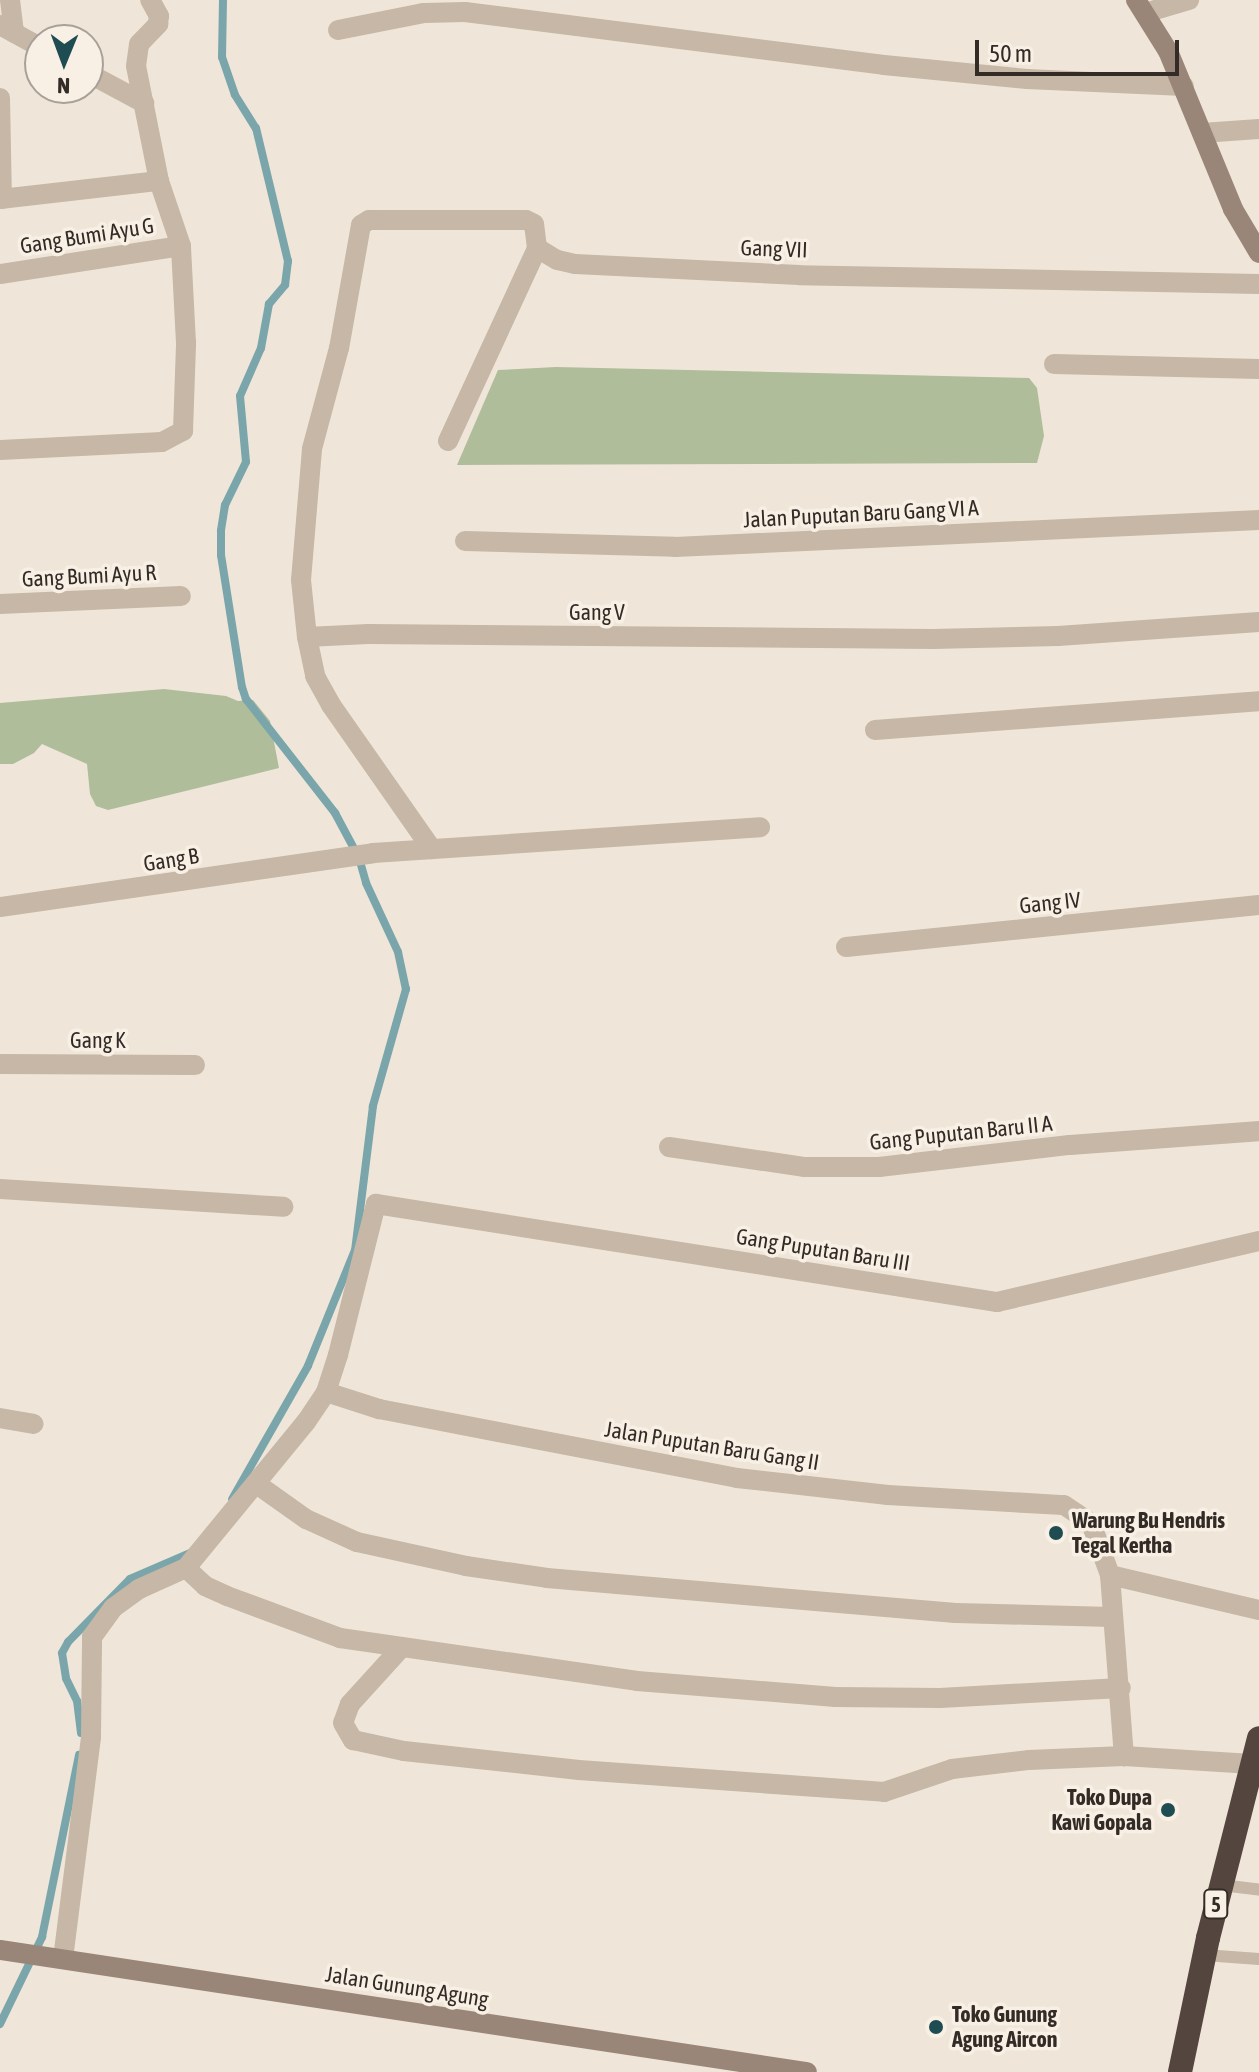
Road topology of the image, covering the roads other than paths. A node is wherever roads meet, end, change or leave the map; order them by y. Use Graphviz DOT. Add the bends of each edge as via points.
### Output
graph roads {
  1 [pos="10,0"];
  2 [pos="150,0"];
  3 [pos="1189,0"];
  4 [pos="1141,7"];
  5 [pos="7,29"];
  6 [pos="338,30"];
  7 [pos="104,82"];
  8 [pos="1184,86"];
  9 [pos="0,98"];
  10 [pos="144,103"];
  11 [pos="1259,129"];
  12 [pos="1202,133"];
  13 [pos="159,181"];
  14 [pos="1,199"];
  15 [pos="181,246"];
  16 [pos="537,248"];
  17 [pos="1259,253"];
  18 [pos="0,274"];
  19 [pos="1259,284"];
  20 [pos="1054,364"];
  21 [pos="1259,369"];
  22 [pos="448,441"];
  23 [pos="0,450"];
  24 [pos="1259,520"];
  25 [pos="465,541"];
  26 [pos="181,596"];
  27 [pos="0,604"];
  28 [pos="1259,622"];
  29 [pos="307,637"];
  30 [pos="1259,701"];
  31 [pos="875,730"];
  32 [pos="760,827"];
  33 [pos="432,849"];
  34 [pos="1259,905"];
  35 [pos="0,907"];
  36 [pos="846,947"];
  37 [pos="0,1064"];
  38 [pos="195,1065"];
  39 [pos="1259,1131"];
  40 [pos="669,1147"];
  41 [pos="0,1189"];
  42 [pos="283,1207"];
  43 [pos="1259,1241"];
  44 [pos="326,1392"];
  45 [pos="0,1418"];
  46 [pos="33,1424"];
  47 [pos="258,1485"];
  48 [pos="186,1568"];
  49 [pos="1110,1575"];
  50 [pos="1259,1610"];
  51 [pos="1112,1617"];
  52 [pos="401,1648"];
  53 [pos="1121,1688"];
  54 [pos="1259,1738"];
  55 [pos="1124,1756"];
  56 [pos="1252,1764"];
  57 [pos="1221,1885"];
  58 [pos="1259,1890"];
  59 [pos="2,1950"];
  60 [pos="1204,1955"];
  61 [pos="63,1959"];
  62 [pos="1259,1959"];
  63 [pos="807,2072"];
  64 [pos="1180,2072"];
  1 -- 5 [label="street"];
  2 -- 10 [label="street" via="158,24 136,55"];
  3 -- 4 [label="street"];
  4 -- 8 [label="main road"];
  6 -- 8 [label="street" via="424,13 465,12 884,65"];
  7 -- 10 [label="street"];
  8 -- 12 [label="main road"];
  9 -- 14 [label="street"];
  10 -- 13 [label="street"];
  11 -- 12 [label="street"];
  12 -- 17 [label="main road" via="1233,209"];
  13 -- 14 [label="street"];
  13 -- 15 [label="street"];
  15 -- 18 [label="street, Gang Bumi Ayu G"];
  15 -- 23 [label="street" via="183,431 162,442"];
  16 -- 19 [label="street, Gang VII" via="557,260 591,265 799,275"];
  16 -- 22 [label="street"];
  16 -- 29 [label="street" via="534,224 522,219 369,220 361,225 306,493 301,580"];
  20 -- 21 [label="street"];
  24 -- 25 [label="street, Jalan Puputan Baru Gang VI A" via="675,547"];
  26 -- 27 [label="street, Gang Bumi Ayu R"];
  28 -- 29 [label="street, Gang V" via="933,639"];
  29 -- 33 [label="street" via="315,676 331,705"];
  30 -- 31 [label="street"];
  32 -- 33 [label="street, Gang B"];
  33 -- 35 [label="street, Gang B"];
  34 -- 36 [label="street, Gang IV"];
  37 -- 38 [label="street, Gang K"];
  39 -- 40 [label="street, Gang Puputan Baru II A" via="879,1167 804,1167"];
  41 -- 42 [label="street"];
  43 -- 44 [label="street, Gang Puputan Baru III" via="997,1302 376,1204"];
  44 -- 47 [label="street"];
  44 -- 49 [label="street, Jalan Puputan Baru Gang II" via="379,1409 660,1465 888,1495 1049,1502 1091,1523"];
  45 -- 46 [label="street"];
  47 -- 48 [label="street"];
  47 -- 51 [label="street" via="306,1519 357,1542 466,1566 547,1578 956,1613"];
  48 -- 52 [label="street" via="205,1586 299,1624 340,1638"];
  48 -- 61 [label="street" via="139,1589 113,1608 92,1637 91,1737"];
  49 -- 50 [label="street"];
  49 -- 51 [label="street"];
  51 -- 53 [label="street"];
  52 -- 53 [label="street" via="637,1681 835,1697 940,1698"];
  52 -- 55 [label="street" via="350,1704 343,1723 353,1740 404,1751 579,1770 884,1792 952,1769"];
  53 -- 55 [label="street"];
  54 -- 56 [label="highway, 5"];
  55 -- 56 [label="street"];
  56 -- 57 [label="highway, 5"];
  57 -- 58 [label="lane"];
  57 -- 60 [label="highway, 5"];
  59 -- 61 [label="main road, Jalan Gunung Agung"];
  60 -- 62 [label="lane"];
  60 -- 64 [label="highway, 5"];
  61 -- 63 [label="main road, Jalan Gunung Agung"];
}
